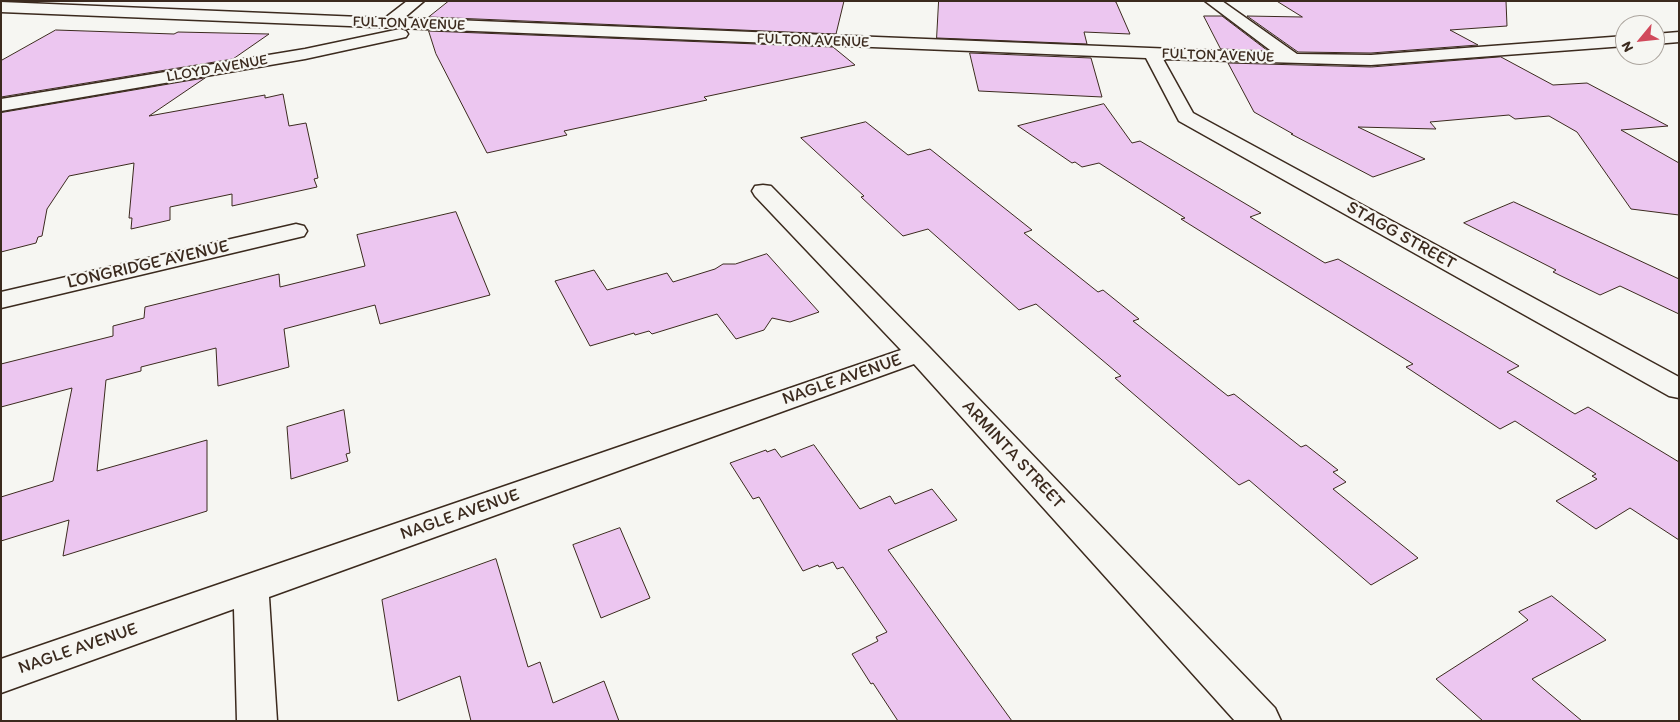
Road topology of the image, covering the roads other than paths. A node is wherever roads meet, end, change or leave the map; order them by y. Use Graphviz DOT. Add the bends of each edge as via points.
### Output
graph roads {
  1 [pos="417,1"];
  2 [pos="1212,1"];
  3 [pos="1,7"];
  4 [pos="388,23"];
  5 [pos="430,25"];
  6 [pos="1679,37"];
  7 [pos="1665,38"];
  8 [pos="1615,42"];
  9 [pos="1152,54"];
  10 [pos="1293,59"];
  11 [pos="1,105"];
  12 [pos="763,191"];
  13 [pos="296,231"];
  14 [pos="1,300"];
  15 [pos="919,353"];
  16 [pos="1679,389"];
  17 [pos="250,589"];
  18 [pos="1,676"];
  19 [pos="257,721"];
  20 [pos="1261,721"];
  1 -- 4 [label="street"];
  2 -- 10 [label="street"];
  3 -- 4 [label="street, FULTON AVENUE"];
  4 -- 5 [label="street, FULTON AVENUE"];
  5 -- 9 [label="street, FULTON AVENUE"];
  5 -- 11 [label="street, LLOYD AVENUE" via="339,48"];
  6 -- 7 [label="street"];
  8 -- 10 [label="street, FULTON AVENUE" via="1371,60"];
  9 -- 10 [label="street, FULTON AVENUE"];
  9 -- 16 [label="street, STAGG STREET" via="1186,117"];
  12 -- 15 [label="street, ARMINTA STREET"];
  13 -- 14 [label="street, LONGRIDGE AVENUE"];
  15 -- 17 [label="street, NAGLE AVENUE"];
  15 -- 20 [label="street, ARMINTA STREET"];
  17 -- 18 [label="street, NAGLE AVENUE"];
  17 -- 19 [label="street"];
}
